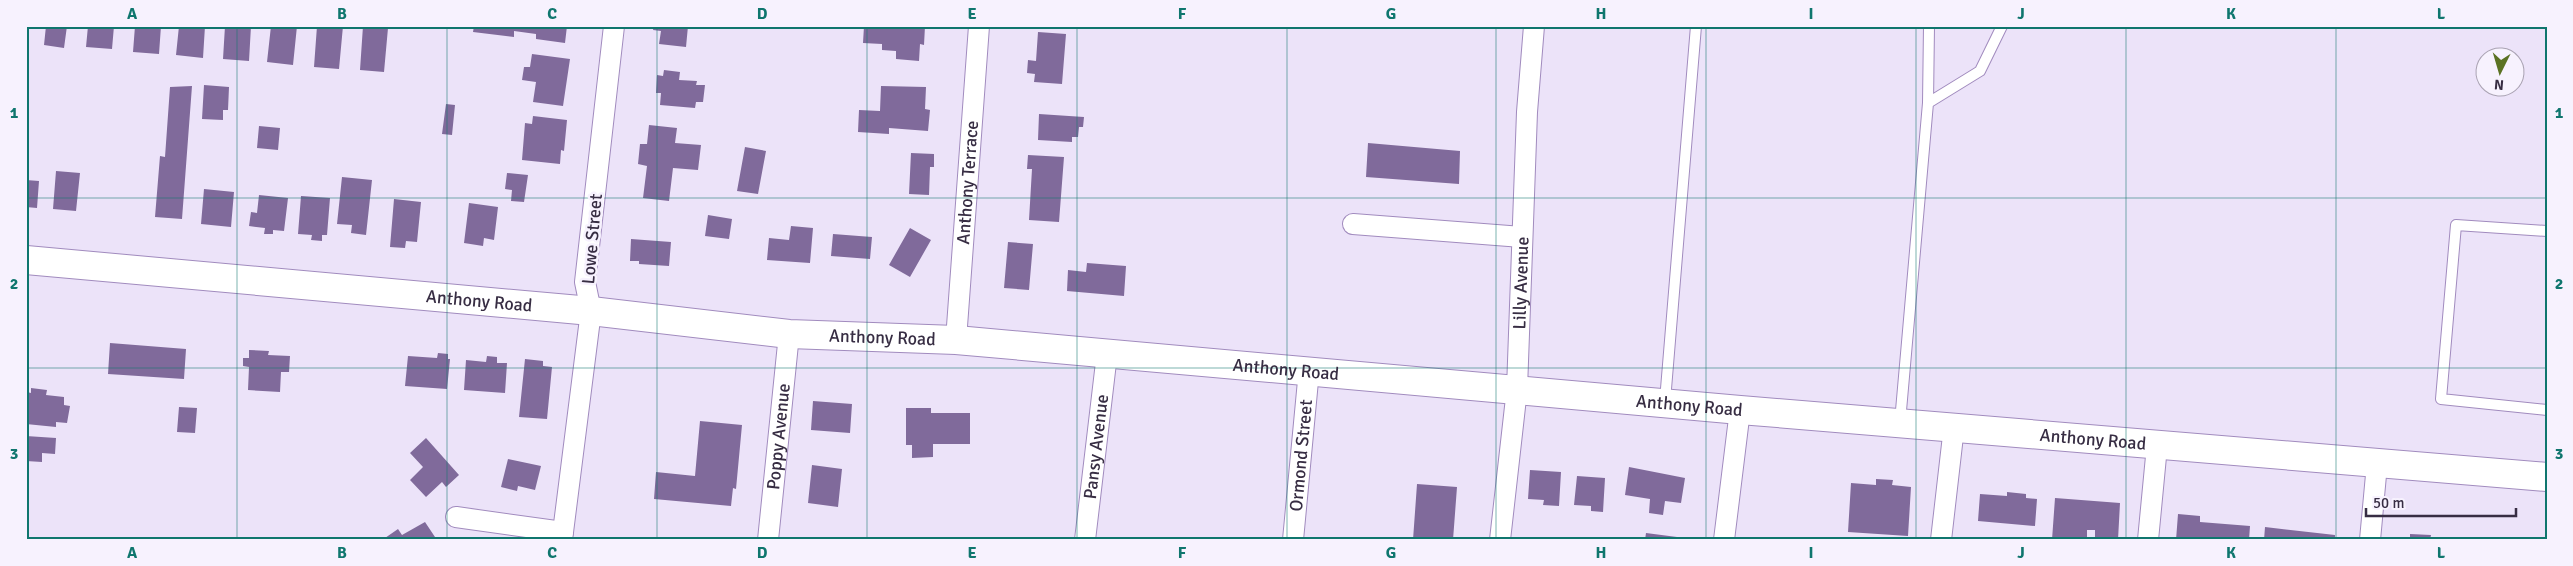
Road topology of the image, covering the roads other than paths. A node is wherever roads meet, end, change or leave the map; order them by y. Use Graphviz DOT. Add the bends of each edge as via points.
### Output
graph roads {
  1 [pos="614,26"];
  2 [pos="979,26"];
  3 [pos="1534,26"];
  4 [pos="1696,26"];
  5 [pos="1929,26"];
  6 [pos="2002,26"];
  7 [pos="1928,103"];
  8 [pos="1353,224"];
  9 [pos="2547,231"];
  10 [pos="1522,237"];
  11 [pos="26,260"];
  12 [pos="591,310"];
  13 [pos="789,334"];
  14 [pos="956,340"];
  15 [pos="1107,354"];
  16 [pos="1309,370"];
  17 [pos="1517,389"];
  18 [pos="1665,403"];
  19 [pos="1740,410"];
  20 [pos="2547,410"];
  21 [pos="1900,423"];
  22 [pos="1954,427"];
  23 [pos="2157,446"];
  24 [pos="2377,464"];
  25 [pos="2547,477"];
  26 [pos="456,517"];
  27 [pos="562,536"];
  28 [pos="768,540"];
  29 [pos="1085,540"];
  30 [pos="1293,540"];
  31 [pos="1500,540"];
  32 [pos="1724,540"];
  33 [pos="1941,540"];
  34 [pos="2148,540"];
  35 [pos="2370,540"];
  1 -- 12 [label="street, Lowe Street" via="585,282"];
  2 -- 14 [label="street, Anthony Terrace"];
  3 -- 10 [label="street, Lilly Avenue"];
  4 -- 18 [label="lane"];
  5 -- 7 [label="lane"];
  6 -- 7 [label="lane" via="1980,71"];
  7 -- 21 [label="lane"];
  8 -- 10 [label="street"];
  9 -- 20 [label="lane" via="2456,225 2441,399"];
  10 -- 17 [label="street, Lilly Avenue"];
  11 -- 12 [label="street, Anthony Road"];
  12 -- 13 [label="street, Anthony Road"];
  12 -- 27 [label="street, Lowe Street"];
  13 -- 14 [label="street, Anthony Road"];
  13 -- 28 [label="street, Poppy Avenue"];
  14 -- 15 [label="street, Anthony Road"];
  15 -- 16 [label="street, Anthony Road"];
  15 -- 29 [label="street, Pansy Avenue"];
  16 -- 17 [label="street, Anthony Road"];
  16 -- 30 [label="street, Ormond Street"];
  17 -- 18 [label="street, Anthony Road"];
  17 -- 31 [label="street, Lilly Avenue"];
  18 -- 19 [label="street, Anthony Road"];
  19 -- 21 [label="street, Anthony Road"];
  19 -- 32 [label="street"];
  21 -- 22 [label="street, Anthony Road"];
  22 -- 23 [label="street, Anthony Road"];
  22 -- 33 [label="street"];
  23 -- 24 [label="street, Anthony Road"];
  23 -- 34 [label="street"];
  24 -- 25 [label="street, Anthony Road"];
  24 -- 35 [label="street"];
  26 -- 27 [label="street"];
}
